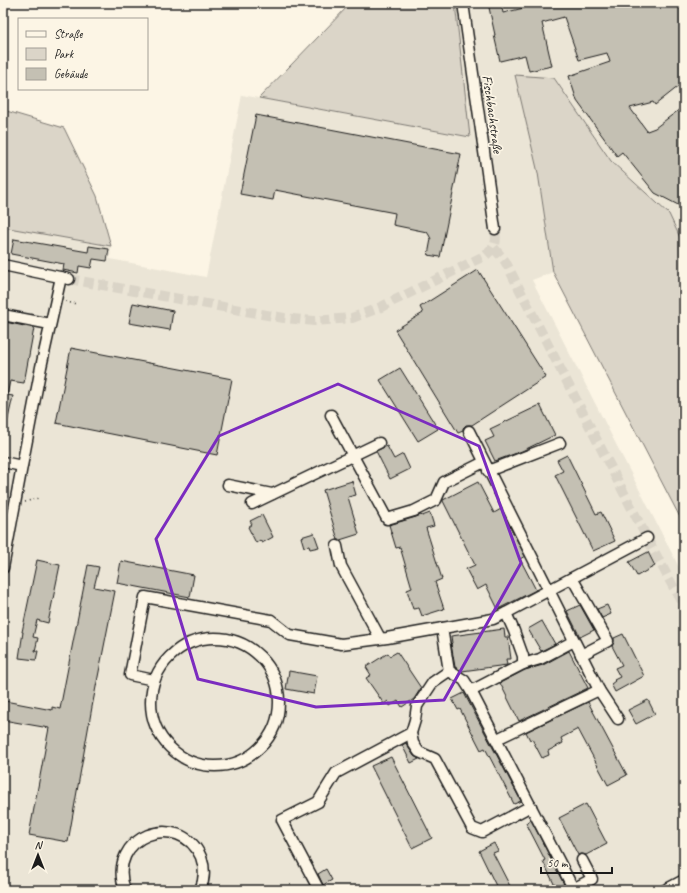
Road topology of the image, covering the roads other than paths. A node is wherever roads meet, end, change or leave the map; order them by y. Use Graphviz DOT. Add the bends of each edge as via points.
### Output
graph roads {
  1 [pos="463,3"];
  2 [pos="495,229"];
  3 [pos="3,265"];
  4 [pos="3,315"];
  5 [pos="50,324"];
  6 [pos="331,415"];
  7 [pos="468,431"];
  8 [pos="379,442"];
  9 [pos="560,443"];
  10 [pos="353,455"];
  11 [pos="3,462"];
  12 [pos="22,466"];
  13 [pos="486,466"];
  14 [pos="228,485"];
  15 [pos="272,494"];
  16 [pos="252,504"];
  17 [pos="647,538"];
  18 [pos="337,546"];
  19 [pos="3,568"];
  20 [pos="572,578"];
  21 [pos="548,590"];
  22 [pos="506,613"];
  23 [pos="442,628"];
  24 [pos="380,638"];
  25 [pos="574,641"];
  26 [pos="581,655"];
  27 [pos="523,664"];
  28 [pos="449,671"];
  29 [pos="154,680"];
  30 [pos="599,690"];
  31 [pos="471,691"];
  32 [pos="618,719"];
  33 [pos="411,733"];
  34 [pos="497,739"];
  35 [pos="531,806"];
  36 [pos="582,860"];
  37 [pos="684,880"];
  38 [pos="573,889"];
  39 [pos="125,890"];
  40 [pos="200,890"];
  41 [pos="319,890"];
  42 [pos="665,890"];
  1 -- 2 [label="street, Fischbachstraße"];
  3 -- 5 [label="street" via="65,278"];
  4 -- 5 [label="street"];
  5 -- 12 [label="street"];
  6 -- 10 [label="street"];
  7 -- 13 [label="street"];
  8 -- 10 [label="street"];
  9 -- 13 [label="street"];
  10 -- 13 [label="street" via="387,519 414,511 436,500 444,482"];
  10 -- 15 [label="street"];
  11 -- 12 [label="street"];
  12 -- 19 [label="street"];
  13 -- 21 [label="street"];
  14 -- 15 [label="street"];
  15 -- 16 [label="street"];
  17 -- 20 [label="street"];
  18 -- 24 [label="street" via="341,566"];
  20 -- 21 [label="street"];
  20 -- 26 [label="street" via="608,641"];
  21 -- 22 [label="street"];
  21 -- 25 [label="street"];
  22 -- 23 [label="street" via="493,619"];
  22 -- 27 [label="street" via="524,656"];
  23 -- 24 [label="street"];
  23 -- 28 [label="street"];
  24 -- 29 [label="street" via="341,644 290,635 271,620 145,597 130,675"];
  25 -- 26 [label="street"];
  25 -- 27 [label="street" via="540,659"];
  26 -- 30 [label="street"];
  27 -- 31 [label="street"];
  28 -- 31 [label="street" via="464,680"];
  28 -- 33 [label="street" via="433,682 417,706"];
  29 -- 29 [label="street" via="151,704 156,728 166,744 176,754 189,761 217,767 236,764 260,748 276,724 279,696 275,677 265,661 242,644 214,638 186,645 170,656"];
  30 -- 32 [label="street"];
  30 -- 34 [label="street"];
  31 -- 34 [label="street"];
  33 -- 35 [label="street" via="413,743 419,752 435,759 472,828 482,832"];
  33 -- 41 [label="street" via="336,773 318,802 282,820"];
  34 -- 35 [label="street"];
  35 -- 38 [label="street"];
  36 -- 38 [label="street" via="592,879"];
  37 -- 42 [label="street"];
  39 -- 40 [label="street" via="121,869 126,854 135,842 148,834 163,832 185,838 196,849 204,870"];
}
